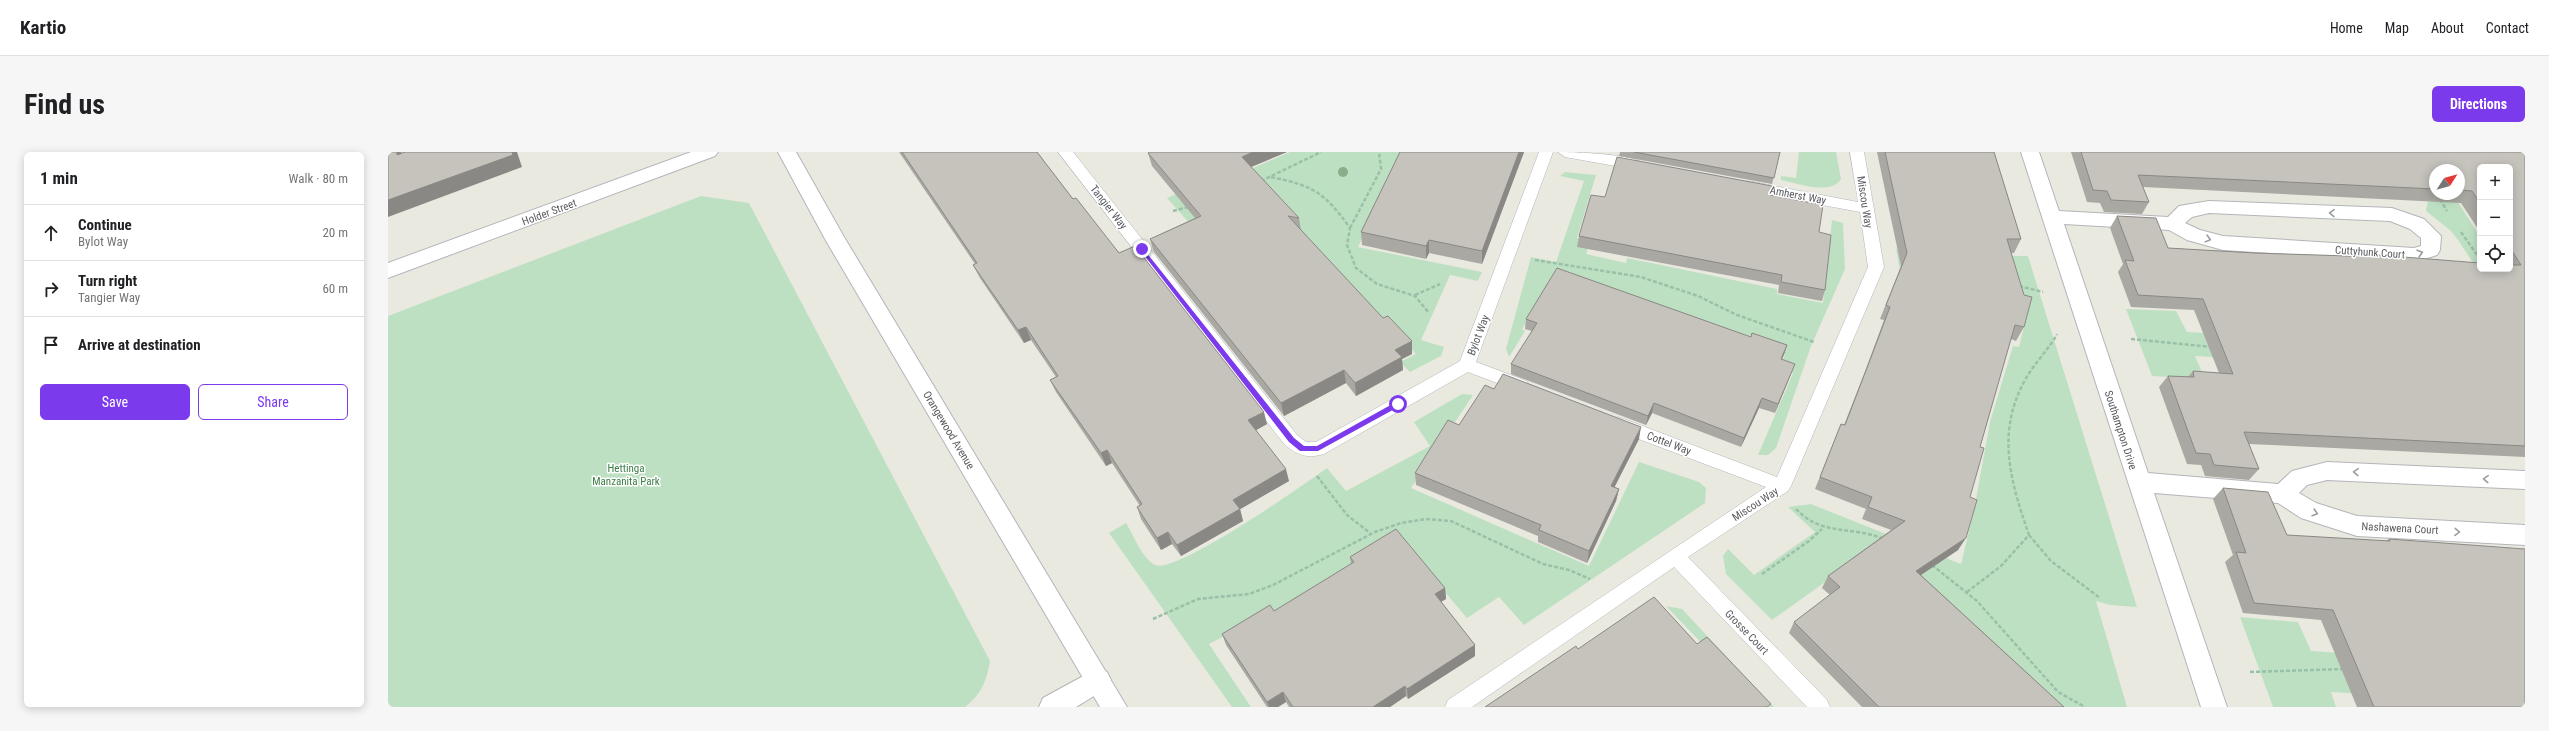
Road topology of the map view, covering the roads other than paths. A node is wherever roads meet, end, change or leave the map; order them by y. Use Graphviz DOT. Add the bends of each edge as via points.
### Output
graph roads {
  1 [pos="709,152"];
  2 [pos="787,152"];
  3 [pos="1546,152"];
  4 [pos="1565,152"];
  5 [pos="1857,152"];
  6 [pos="2030,152"];
  7 [pos="1069,153"];
  8 [pos="1650,168"];
  9 [pos="1734,183"];
  10 [pos="1866,208"];
  11 [pos="2052,217"];
  12 [pos="2172,224"];
  13 [pos="388,271"];
  14 [pos="1467,365"];
  15 [pos="1533,391"];
  16 [pos="1606,419"];
  17 [pos="1302,449"];
  18 [pos="2525,480"];
  19 [pos="2138,482"];
  20 [pos="1779,488"];
  21 [pos="2282,494"];
  22 [pos="2525,535"];
  23 [pos="1675,556"];
  24 [pos="1098,680"];
  25 [pos="1052,707"];
  26 [pos="1114,707"];
  27 [pos="1455,707"];
  28 [pos="1820,707"];
  29 [pos="2214,707"];
  1 -- 13 [label="street, Holder Street"];
  2 -- 24 [label="street, Orangewood Avenue" via="835,240"];
  3 -- 14 [label="lane, Bylot Way"];
  4 -- 8 [label="lane"];
  5 -- 10 [label="lane, Miscou Way"];
  6 -- 11 [label="street, Southampton Drive"];
  7 -- 17 [label="lane, Tangier Way" via="1291,440"];
  9 -- 10 [label="lane, Amherst Way"];
  10 -- 20 [label="lane, Miscou Way" via="1876,267"];
  11 -- 12 [label="street, Cuttyhunk Court"];
  11 -- 19 [label="street, Southampton Drive"];
  12 -- 12 [label="street, Cuttyhunk Court, one-way" via="2194,235 2222,243 2415,255 2430,250 2432,236 2417,224 2392,215 2209,208 2186,210"];
  14 -- 15 [label="lane"];
  14 -- 17 [label="lane, Bylot Way" via="1318,449"];
  16 -- 20 [label="lane, Cottel Way"];
  18 -- 21 [label="street, one-way" via="2327,471 2300,478"];
  19 -- 21 [label="street, Nashawena Court"];
  19 -- 29 [label="street, Southampton Drive"];
  20 -- 23 [label="lane, Miscou Way"];
  21 -- 22 [label="street, Nashawena Court, one-way" via="2308,511 2358,526"];
  23 -- 27 [label="lane, Miscou Way"];
  23 -- 28 [label="lane, Grosse Court"];
  24 -- 25 [label="street"];
  24 -- 26 [label="street, Orangewood Avenue"];
}
